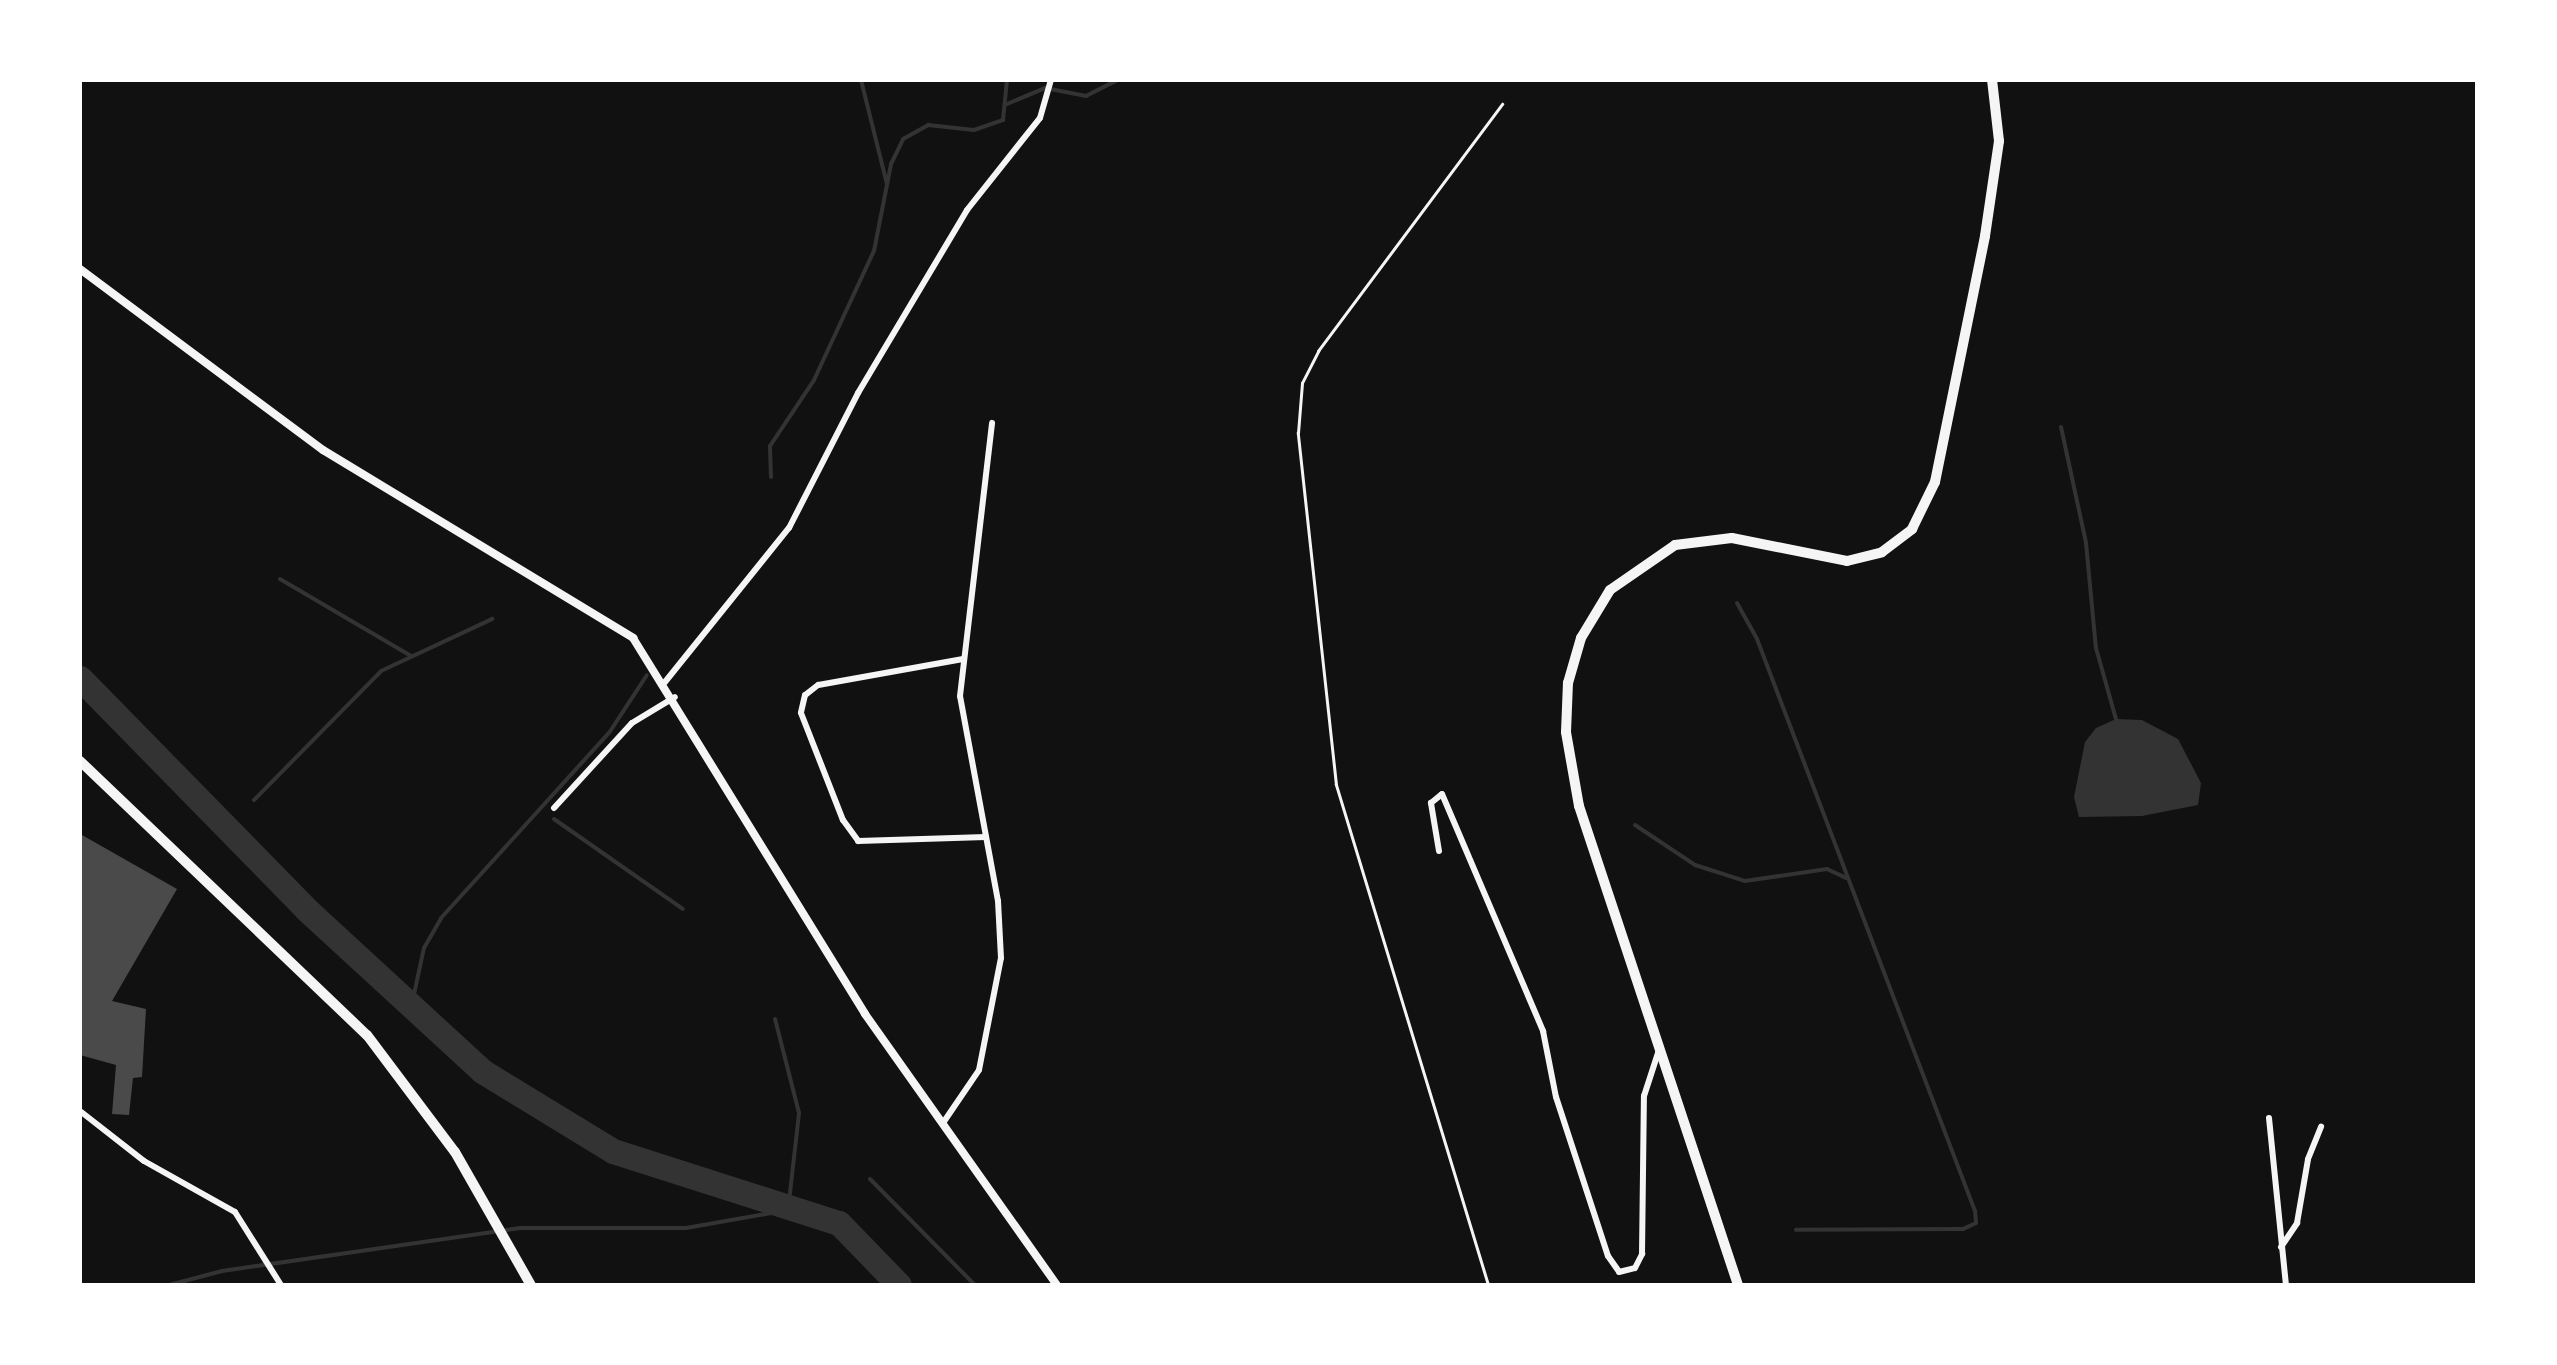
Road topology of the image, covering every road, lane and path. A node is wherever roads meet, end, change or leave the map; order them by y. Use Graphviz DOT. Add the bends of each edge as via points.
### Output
graph roads {
  1 [pos="1050,80"];
  2 [pos="1992,80"];
  3 [pos="1502,104"];
  4 [pos="80,268"];
  5 [pos="992,424"];
  6 [pos="963,659"];
  7 [pos="666,682"];
  8 [pos="674,697"];
  9 [pos="80,761"];
  10 [pos="554,808"];
  11 [pos="986,837"];
  12 [pos="1438,851"];
  13 [pos="1659,1050"];
  14 [pos="80,1111"];
  15 [pos="2269,1118"];
  16 [pos="943,1123"];
  17 [pos="2321,1126"];
  18 [pos="2281,1247"];
  19 [pos="281,1285"];
  20 [pos="531,1285"];
  21 [pos="1057,1285"];
  22 [pos="1488,1285"];
  23 [pos="1738,1285"];
  24 [pos="2286,1285"];
  1 -- 7 [label="street" via="1040,118 968,210 858,393 789,528"];
  2 -- 13 [label="main road" via="1999,141 1985,236 1935,482 1912,529 1882,552 1847,561 1732,538 1675,545 1610,590 1581,638 1566,704 1573,783"];
  3 -- 22 [label="path" via="1318,351 1302,382 1298,433 1336,785"];
  4 -- 7 [label="street" via="323,450 617,624"];
  5 -- 6 [label="street"];
  6 -- 11 [label="street" via="961,714"];
  6 -- 11 [label="street" via="818,685 805,694 801,713 843,820 858,841"];
  7 -- 8 [label="street"];
  8 -- 10 [label="street" via="632,723"];
  8 -- 16 [label="street" via="865,1014"];
  9 -- 20 [label="main road" via="368,1035 422,1101"];
  11 -- 16 [label="street" via="1000,920 998,996 978,1070"];
  12 -- 13 [label="street" via="1431,803 1442,794 1542,1032 1556,1097 1619,1272 1635,1268 1642,1254 1644,1096"];
  13 -- 23 [label="main road"];
  14 -- 19 [label="street" via="135,1156 244,1222"];
  15 -- 18 [label="street"];
  16 -- 21 [label="street"];
  17 -- 18 [label="street" via="2297,1223"];
  18 -- 24 [label="street"];
}
